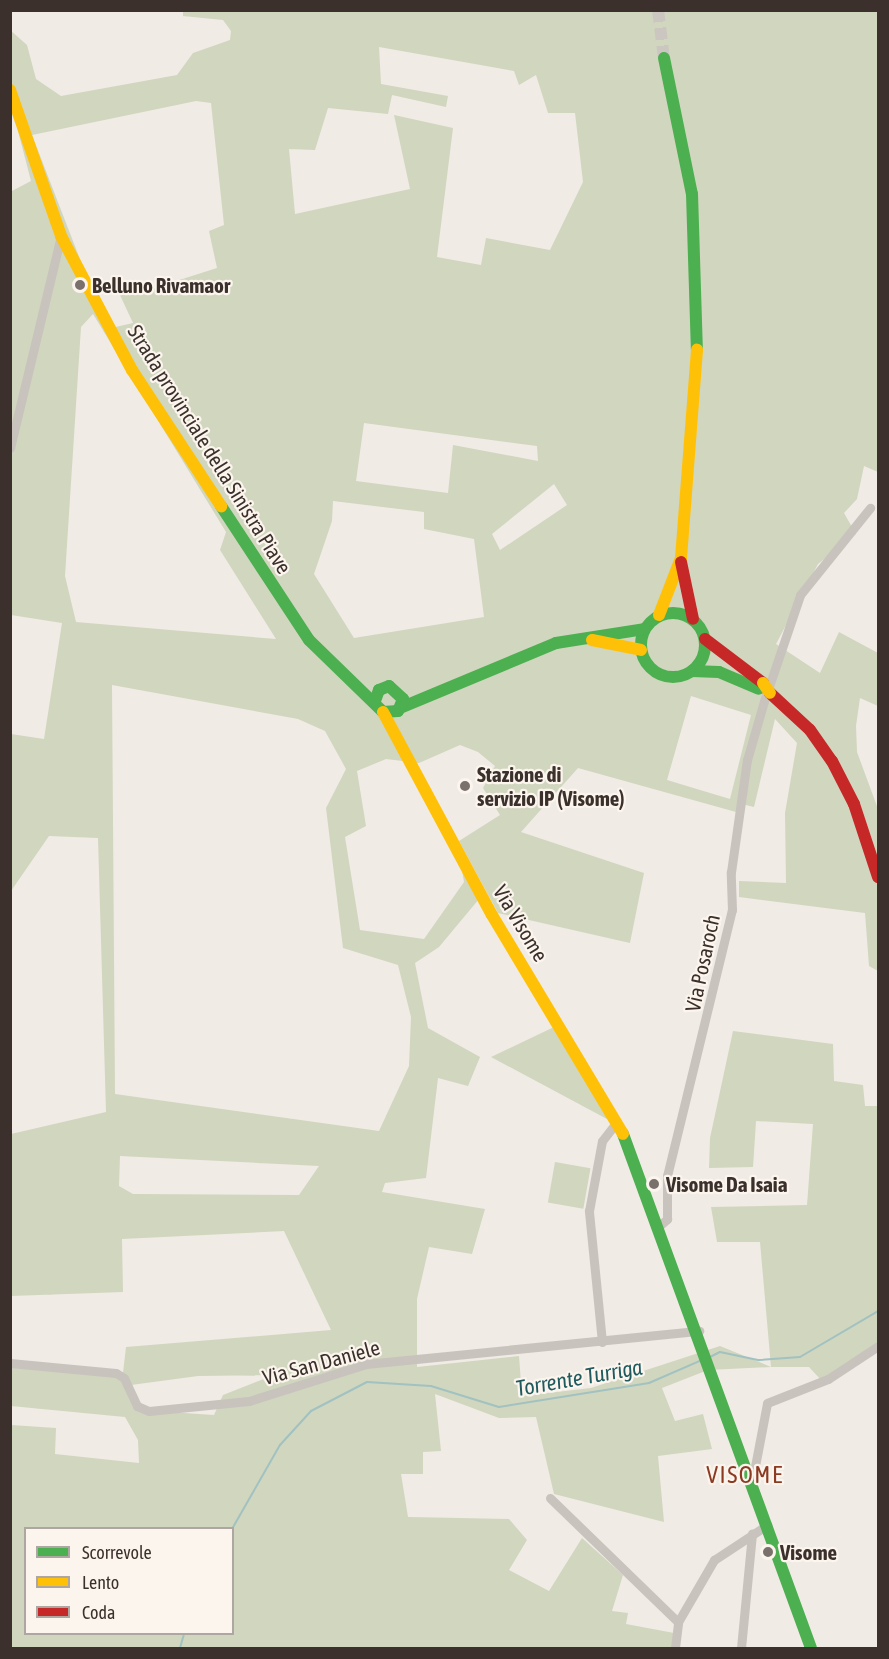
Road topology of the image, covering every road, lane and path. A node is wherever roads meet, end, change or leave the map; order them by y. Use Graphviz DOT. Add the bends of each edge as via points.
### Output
graph roads {
  1 [pos="664,58"];
  2 [pos="10,90"];
  3 [pos="61,236"];
  4 [pos="10,448"];
  5 [pos="870,508"];
  6 [pos="681,558"];
  7 [pos="659,615"];
  8 [pos="693,620"];
  9 [pos="644,630"];
  10 [pos="582,638"];
  11 [pos="705,639"];
  12 [pos="641,650"];
  13 [pos="692,671"];
  14 [pos="352,676"];
  15 [pos="382,688"];
  16 [pos="400,691"];
  17 [pos="434,693"];
  18 [pos="766,693"];
  19 [pos="375,701"];
  20 [pos="399,709"];
  21 [pos="383,712"];
  22 [pos="395,741"];
  23 [pos="879,877"];
  24 [pos="617,1122"];
  25 [pos="659,1226"];
  26 [pos="699,1331"];
  27 [pos="602,1342"];
  28 [pos="879,1346"];
  29 [pos="10,1363"];
  30 [pos="752,1482"];
  31 [pos="550,1497"];
  32 [pos="767,1525"];
  33 [pos="752,1534"];
  34 [pos="678,1622"];
  35 [pos="675,1648"];
  36 [pos="741,1648"];
  37 [pos="811,1648"];
  1 -- 6 [label="street" via="692,194 698,265 692,450"];
  2 -- 3 [label="street, Strada provinciale della Sinistra Piave"];
  3 -- 4 [label="street"];
  3 -- 14 [label="street, Strada provinciale della Sinistra Piave" via="132,370 297,625"];
  5 -- 18 [label="street, Via Posaroch" via="804,589"];
  6 -- 7 [label="street"];
  6 -- 8 [label="street"];
  7 -- 8 [label="street" via="678,613"];
  7 -- 9 [label="street"];
  8 -- 11 [label="street"];
  9 -- 10 [label="street"];
  9 -- 12 [label="street"];
  10 -- 12 [label="street"];
  10 -- 17 [label="street" via="535,650"];
  11 -- 13 [label="street" via="704,656"];
  11 -- 18 [label="street"];
  12 -- 13 [label="street" via="661,675"];
  13 -- 18 [label="street" via="719,672"];
  14 -- 15 [label="street, Strada provinciale della Sinistra Piave"];
  14 -- 19 [label="street, Strada provinciale della Sinistra Piave"];
  15 -- 16 [label="street, Strada provinciale della Sinistra Piave"];
  15 -- 19 [label="street"];
  16 -- 17 [label="street"];
  16 -- 20 [label="street"];
  17 -- 20 [label="street"];
  18 -- 23 [label="street" via="810,730 832,761 854,804"];
  18 -- 25 [label="street, Via Posaroch" via="747,760 729,922 667,1176 667,1219"];
  19 -- 21 [label="street, Strada provinciale della Sinistra Piave"];
  20 -- 21 [label="street"];
  20 -- 22 [label="street"];
  21 -- 22 [label="street, Via Visome"];
  22 -- 24 [label="street, Via Visome"];
  24 -- 25 [label="street, Via Visome"];
  24 -- 27 [label="street" via="602,1141 590,1211"];
  25 -- 26 [label="street, Via Visome"];
  26 -- 27 [label="street, Via San Daniele"];
  26 -- 30 [label="street, Via Visome"];
  27 -- 29 [label="street, Via San Daniele" via="366,1364 249,1401 149,1412 137,1406 124,1378 116,1372"];
  28 -- 30 [label="street" via="828,1378 767,1403"];
  30 -- 32 [label="street"];
  31 -- 34 [label="street"];
  32 -- 33 [label="street"];
  32 -- 37 [label="street"];
  33 -- 34 [label="street" via="714,1560"];
  33 -- 36 [label="street"];
  34 -- 35 [label="street"];
}
